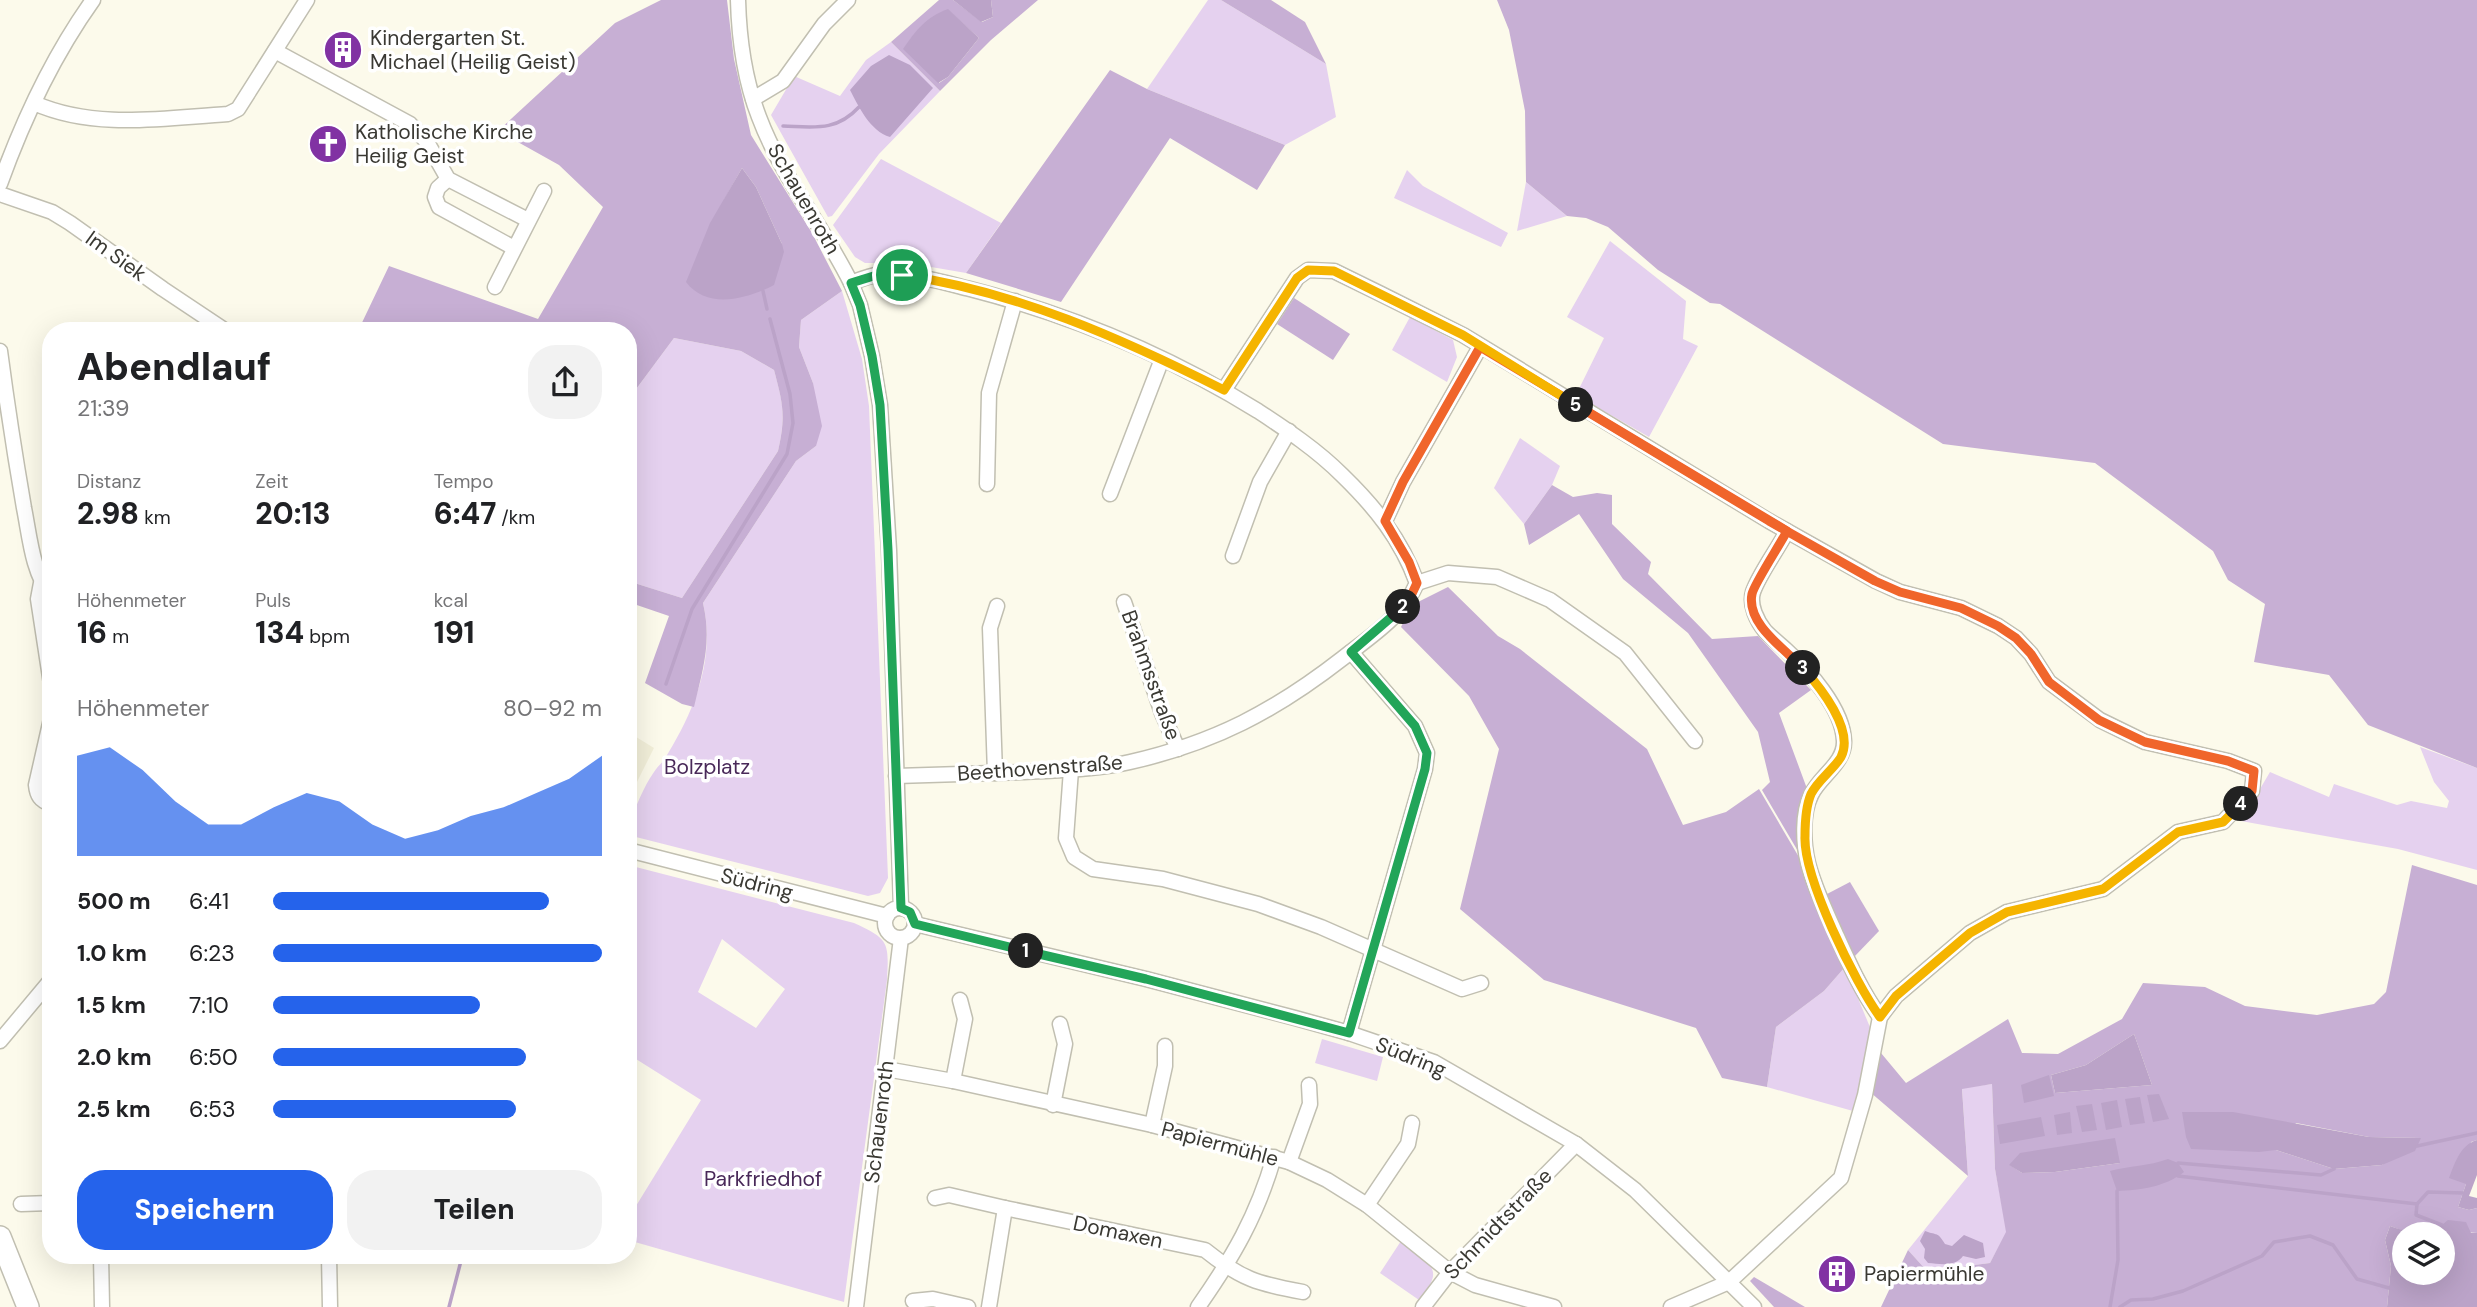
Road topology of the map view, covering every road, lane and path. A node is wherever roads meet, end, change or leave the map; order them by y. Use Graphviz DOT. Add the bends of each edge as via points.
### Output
graph roads {
  1 [pos="93,0"];
  2 [pos="307,0"];
  3 [pos="738,0"];
  4 [pos="848,0"];
  5 [pos="272,57"];
  6 [pos="753,99"];
  7 [pos="34,103"];
  8 [pos="448,179"];
  9 [pos="0,184"];
  10 [pos="544,191"];
  11 [pos="0,194"];
  12 [pos="528,220"];
  13 [pos="514,248"];
  14 [pos="851,283"];
  15 [pos="495,287"];
  16 [pos="1015,301"];
  17 [pos="213,322"];
  18 [pos="1480,347"];
  19 [pos="0,351"];
  20 [pos="1162,359"];
  21 [pos="1224,390"];
  22 [pos="1289,431"];
  23 [pos="987,484"];
  24 [pos="1110,494"];
  25 [pos="1385,521"];
  26 [pos="1787,531"];
  27 [pos="1233,556"];
  28 [pos="41,583"];
  29 [pos="1417,583"];
  30 [pos="1124,602"];
  31 [pos="997,606"];
  32 [pos="42,625"];
  33 [pos="1351,652"];
  34 [pos="1695,741"];
  35 [pos="1178,749"];
  36 [pos="42,759"];
  37 [pos="1071,770"];
  38 [pos="995,773"];
  39 [pos="896,776"];
  40 [pos="42,800"];
  41 [pos="637,852"];
  42 [pos="901,908"];
  43 [pos="887,916"];
  44 [pos="915,924"];
  45 [pos="901,938"];
  46 [pos="1373,951"];
  47 [pos="1481,983"];
  48 [pos="42,991"];
  49 [pos="960,1000"];
  50 [pos="1880,1017"];
  51 [pos="1060,1024"];
  52 [pos="1349,1033"];
  53 [pos="0,1041"];
  54 [pos="1165,1045"];
  55 [pos="886,1069"];
  56 [pos="953,1081"];
  57 [pos="1309,1085"];
  58 [pos="1053,1105"];
  59 [pos="1412,1123"];
  60 [pos="1152,1125"];
  61 [pos="1576,1144"];
  62 [pos="1274,1157"];
  63 [pos="1289,1162"];
  64 [pos="935,1198"];
  65 [pos="42,1203"];
  66 [pos="21,1204"];
  67 [pos="1367,1205"];
  68 [pos="1005,1208"];
  69 [pos="0,1237"];
  70 [pos="101,1264"];
  71 [pos="328,1264"];
  72 [pos="1226,1267"];
  73 [pos="0,1272"];
  74 [pos="1450,1272"];
  75 [pos="1728,1282"];
  76 [pos="1303,1292"];
  77 [pos="913,1301"];
  78 [pos="14,1307"];
  79 [pos="28,1307"];
  80 [pos="103,1307"];
  81 [pos="331,1307"];
  82 [pos="856,1307"];
  83 [pos="968,1307"];
  84 [pos="989,1307"];
  85 [pos="1198,1307"];
  86 [pos="1423,1307"];
  87 [pos="1554,1307"];
  88 [pos="1671,1307"];
  89 [pos="1754,1307"];
  1 -- 7 [label="street" via="67,37"];
  2 -- 5 [label="street"];
  3 -- 6 [label="street, Schauenroth"];
  4 -- 6 [label="street" via="824,24 783,81"];
  5 -- 7 [label="street" via="238,109 228,114 108,121 56,113"];
  5 -- 8 [label="street" via="410,124 427,142"];
  6 -- 14 [label="street, Schauenroth" via="774,149"];
  7 -- 9 [label="street"];
  8 -- 12 [label="street"];
  8 -- 13 [label="street" via="435,197 439,207"];
  10 -- 12 [label="street"];
  11 -- 17 [label="street, Im Siek" via="61,218"];
  12 -- 13 [label="street"];
  13 -- 15 [label="street"];
  14 -- 16 [label="street" via="880,274 902,275"];
  14 -- 39 [label="street, Schauenroth" via="860,305 880,405"];
  16 -- 20 [label="street"];
  16 -- 23 [label="street" via="989,393"];
  18 -- 21 [label="street" via="1334,271 1308,270 1297,278"];
  18 -- 25 [label="street"];
  18 -- 26 [label="street"];
  19 -- 28 [label="street" via="15,458"];
  20 -- 21 [label="street"];
  20 -- 24 [label="street"];
  21 -- 22 [label="street"];
  22 -- 25 [label="street" via="1341,473"];
  22 -- 27 [label="street" via="1260,482"];
  25 -- 29 [label="street"];
  26 -- 50 [label="street" via="1752,593 1755,615 1819,686 1842,729 1842,755 1811,794 1804,839 1818,893 1869,1003"];
  26 -- 50 [label="street" via="1875,581 1961,608 1998,626 2024,646 2049,682 2099,720 2145,742 2254,771 2252,791 2223,822 2178,832 2103,889 2007,912 1970,933 1896,996"];
  28 -- 32 [label="street"];
  29 -- 33 [label="street, Beethovenstraße" via="1396,615"];
  29 -- 34 [label="street" via="1448,573 1497,577 1550,600 1625,653"];
  30 -- 35 [label="street, Brahmsstraße"];
  31 -- 38 [label="street" via="990,628"];
  33 -- 35 [label="street, Beethovenstraße" via="1267,712"];
  33 -- 46 [label="street" via="1415,726 1427,753"];
  35 -- 37 [label="street, Beethovenstraße" via="1128,763"];
  36 -- 40 [label="street" via="36,785"];
  37 -- 38 [label="street, Beethovenstraße"];
  37 -- 46 [label="street" via="1066,838 1074,857 1093,869 1163,879 1258,904"];
  38 -- 39 [label="street, Beethovenstraße"];
  39 -- 42 [label="street, Schauenroth"];
  41 -- 43 [label="street, Südring"];
  42 -- 43 [label="street"];
  42 -- 44 [label="street" via="910,912"];
  43 -- 45 [label="street" via="889,933"];
  44 -- 45 [label="street" via="910,934"];
  44 -- 52 [label="street, Südring"];
  45 -- 55 [label="street, Schauenroth"];
  46 -- 47 [label="street" via="1462,989"];
  46 -- 52 [label="street"];
  48 -- 53 [label="street"];
  49 -- 56 [label="street" via="965,1019"];
  50 -- 75 [label="street" via="1865,1095 1841,1178"];
  51 -- 58 [label="street" via="1065,1044"];
  52 -- 61 [label="street, Südring" via="1434,1062"];
  54 -- 60 [label="street, Papiermühle"];
  55 -- 56 [label="street, Papiermühle"];
  55 -- 82 [label="street, Schauenroth"];
  56 -- 58 [label="street, Papiermühle"];
  57 -- 63 [label="street, Papiermühle" via="1310,1104"];
  58 -- 60 [label="street, Papiermühle"];
  59 -- 67 [label="street" via="1408,1144"];
  60 -- 62 [label="street, Papiermühle"];
  61 -- 74 [label="street, Schmidtstraße"];
  61 -- 75 [label="street, Südring" via="1635,1190"];
  62 -- 63 [label="street, Papiermühle"];
  62 -- 72 [label="street" via="1247,1230"];
  63 -- 67 [label="street, Papiermühle"];
  64 -- 68 [label="street, Domaxen" via="949,1195"];
  65 -- 66 [label="street"];
  67 -- 74 [label="street, Papiermühle"];
  68 -- 72 [label="street, Domaxen" via="1205,1250"];
  68 -- 84 [label="street"];
  69 -- 79 [label="highway"];
  70 -- 80 [label="street"];
  71 -- 81 [label="street"];
  72 -- 76 [label="street, Domaxen" via="1259,1284"];
  72 -- 85 [label="street"];
  73 -- 78 [label="highway"];
  74 -- 86 [label="street, Schmidtstraße"];
  74 -- 87 [label="street, Papiermühle" via="1475,1285"];
  75 -- 88 [label="street"];
  75 -- 89 [label="street, Südring"];
  77 -- 83 [label="street" via="933,1299"];
}
